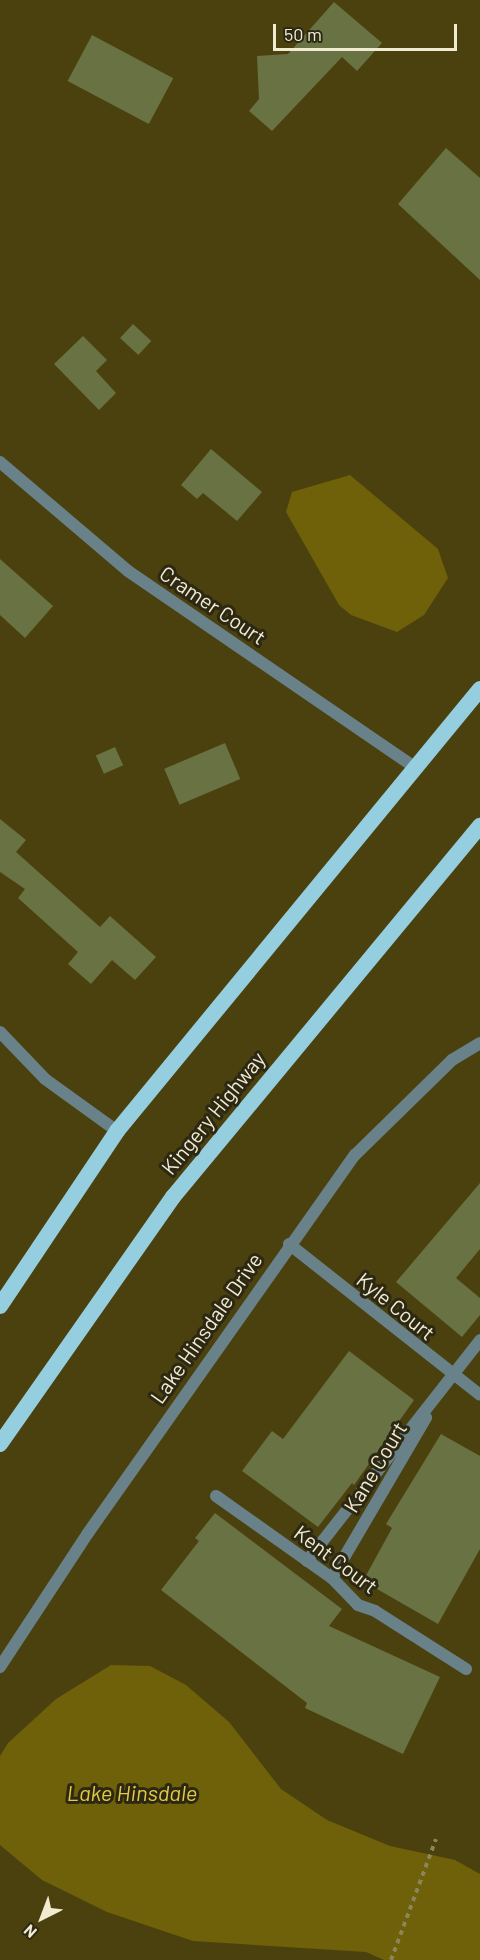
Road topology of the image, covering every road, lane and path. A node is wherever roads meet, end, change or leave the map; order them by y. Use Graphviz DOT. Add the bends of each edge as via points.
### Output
graph roads {
  1 [pos="0,462"];
  2 [pos="480,689"];
  3 [pos="414,767"];
  4 [pos="480,826"];
  5 [pos="0,1032"];
  6 [pos="480,1043"];
  7 [pos="117,1131"];
  8 [pos="289,1244"];
  9 [pos="0,1306"];
  10 [pos="480,1340"];
  11 [pos="451,1376"];
  12 [pos="480,1395"];
  13 [pos="0,1444"];
  14 [pos="216,1496"];
  15 [pos="307,1561"];
  16 [pos="332,1578"];
  17 [pos="0,1667"];
  18 [pos="466,1669"];
  19 [pos="436,1839"];
  20 [pos="391,1960"];
  1 -- 3 [label="street, Cramer Court" via="128,571"];
  2 -- 3 [label="highway"];
  3 -- 7 [label="highway"];
  4 -- 13 [label="highway, Kingery Highway" via="173,1197"];
  5 -- 7 [label="street" via="45,1080"];
  6 -- 8 [label="street, Lake Hinsdale Drive" via="452,1060 355,1155"];
  7 -- 9 [label="highway"];
  8 -- 11 [label="street, Kyle Court"];
  8 -- 17 [label="street, Lake Hinsdale Drive" via="81,1542"];
  10 -- 11 [label="street, Kane Court"];
  11 -- 12 [label="street, Kyle Court"];
  11 -- 15 [label="street, Kane Court"];
  11 -- 16 [label="street, Kane Court"];
  14 -- 15 [label="street, Kent Court"];
  15 -- 16 [label="street, Kent Court"];
  16 -- 18 [label="street, Kent Court" via="358,1605 375,1611"];
  19 -- 20 [label="path"];
}
